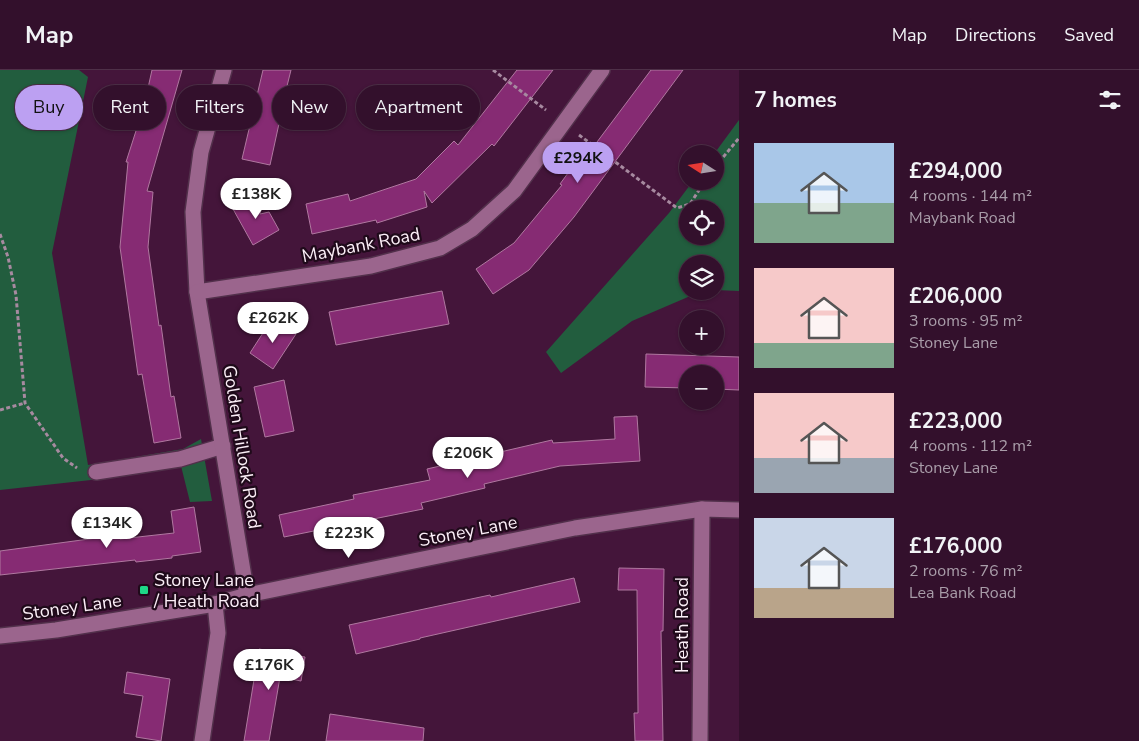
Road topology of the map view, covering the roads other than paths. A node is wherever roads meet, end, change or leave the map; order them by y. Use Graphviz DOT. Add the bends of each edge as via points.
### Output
graph roads {
  1 [pos="224,70"];
  2 [pos="602,70"];
  3 [pos="197,292"];
  4 [pos="223,446"];
  5 [pos="96,472"];
  6 [pos="702,509"];
  7 [pos="739,510"];
  8 [pos="247,595"];
  9 [pos="215,604"];
  10 [pos="0,636"];
  11 [pos="202,741"];
  12 [pos="700,741"];
  1 -- 3 [label="street, Golden Hillock Road" via="201,152 193,212"];
  2 -- 3 [label="street, Maybank Road" via="514,191 472,229 440,248 371,266"];
  3 -- 4 [label="street, Golden Hillock Road"];
  4 -- 5 [label="street" via="180,459"];
  4 -- 8 [label="street, Golden Hillock Road"];
  6 -- 7 [label="street, Stoney Lane"];
  6 -- 8 [label="street, Stoney Lane" via="575,528"];
  6 -- 12 [label="street, Heath Road"];
  8 -- 9 [label="street, Stoney Lane"];
  9 -- 10 [label="street, Stoney Lane"];
  9 -- 11 [label="street" via="218,633"];
}
